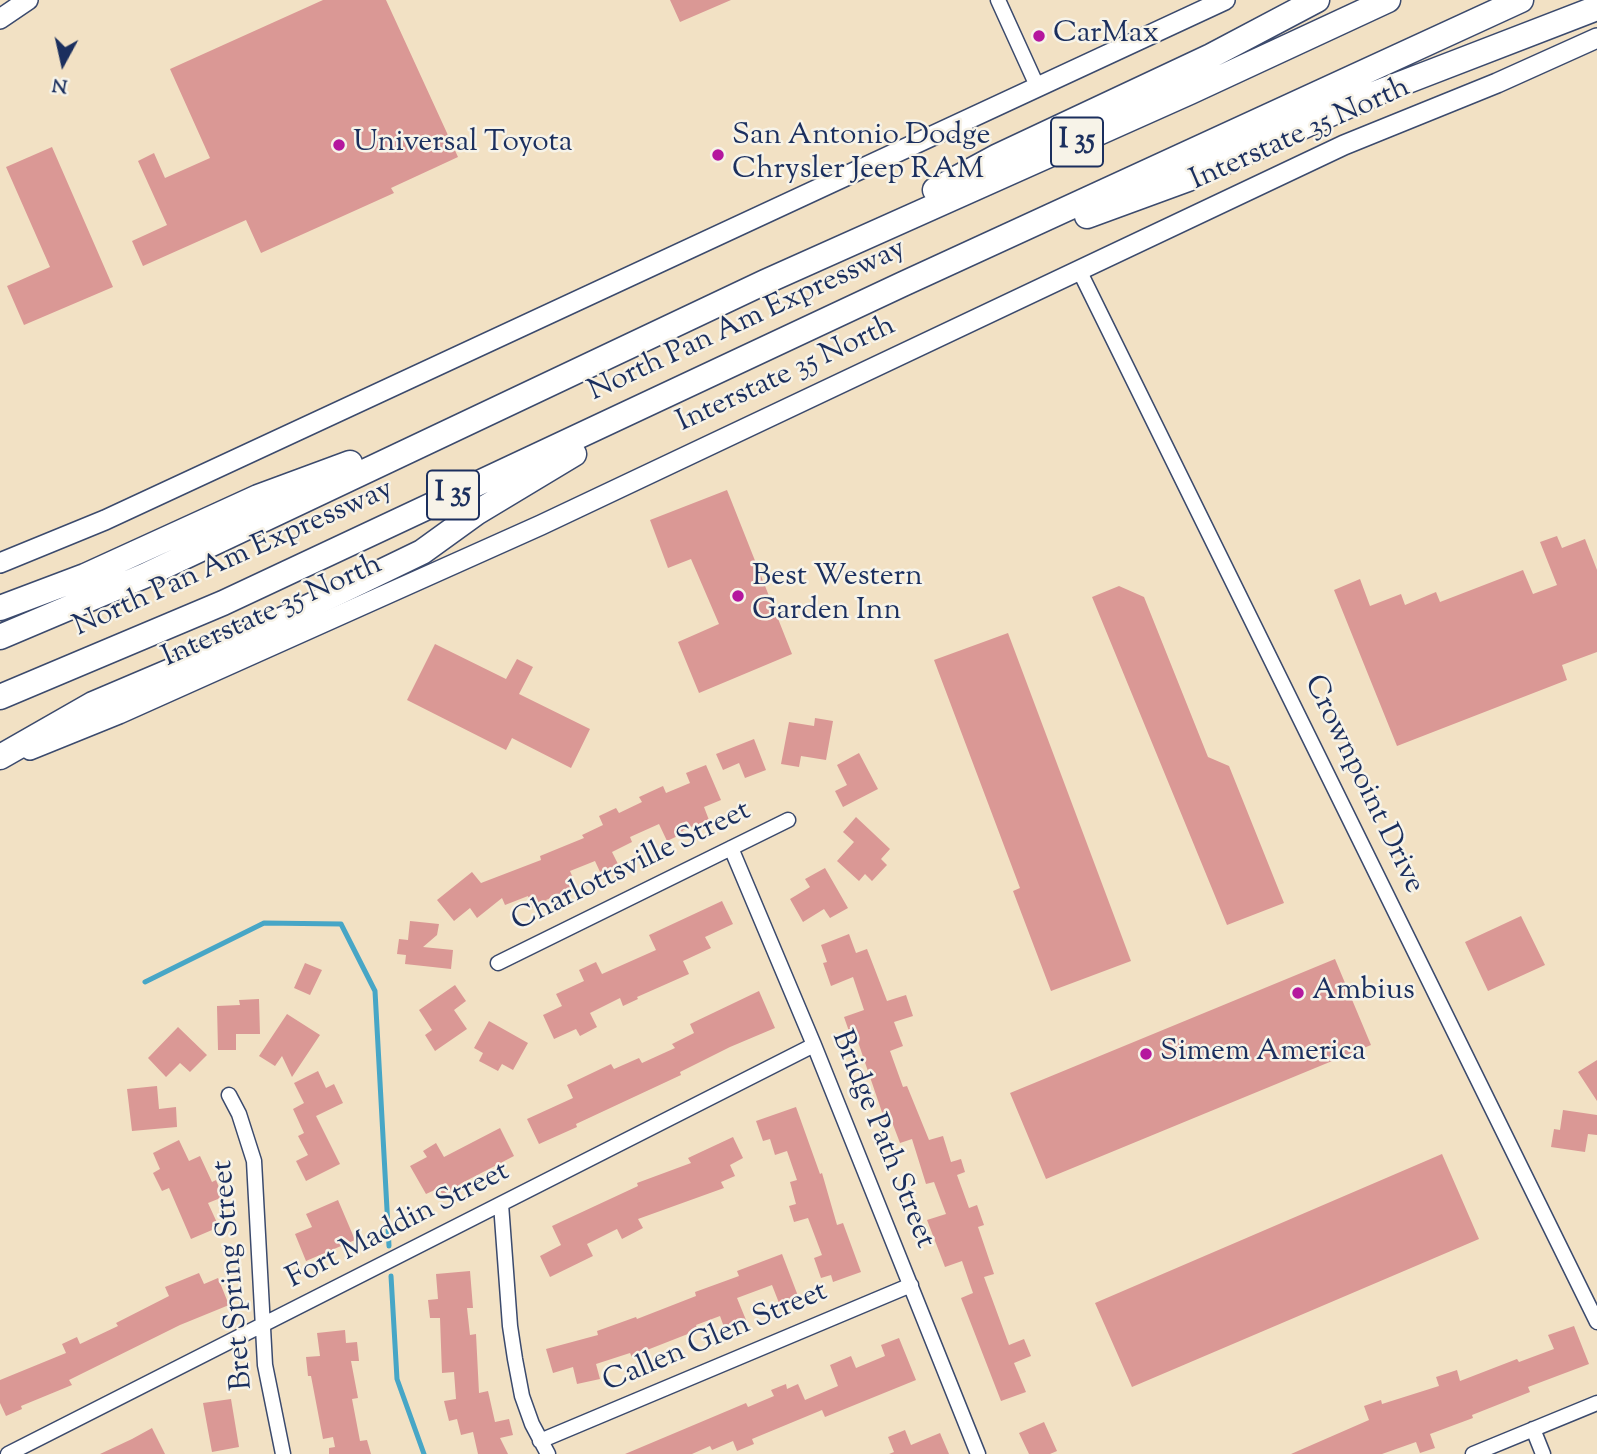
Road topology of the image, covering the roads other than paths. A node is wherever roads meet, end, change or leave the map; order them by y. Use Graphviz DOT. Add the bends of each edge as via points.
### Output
graph roads {
  1 [pos="28,0"];
  2 [pos="998,0"];
  3 [pos="1225,0"];
  4 [pos="1317,0"];
  5 [pos="1388,0"];
  6 [pos="1521,0"];
  7 [pos="1597,8"];
  8 [pos="0,19"];
  9 [pos="1597,38"];
  10 [pos="1038,88"];
  11 [pos="1079,270"];
  12 [pos="765,282"];
  13 [pos="903,284"];
  14 [pos="521,398"];
  15 [pos="651,402"];
  16 [pos="0,563"];
  17 [pos="0,608"];
  18 [pos="0,637"];
  19 [pos="0,697"];
  20 [pos="0,759"];
  21 [pos="788,820"];
  22 [pos="731,848"];
  23 [pos="498,963"];
  24 [pos="814,1045"];
  25 [pos="229,1095"];
  26 [pos="501,1204"];
  27 [pos="911,1285"];
  28 [pos="1597,1322"];
  29 [pos="263,1325"];
  30 [pos="1597,1403"];
  31 [pos="1533,1429"];
  32 [pos="544,1448"];
  33 [pos="8,1454"];
  34 [pos="283,1454"];
  35 [pos="978,1454"];
  36 [pos="1473,1454"];
  37 [pos="1543,1454"];
  1 -- 8 [label="main road"];
  2 -- 10 [label="street"];
  3 -- 10 [label="main road"];
  4 -- 12 [label="highway" via="1211,56 998,156"];
  5 -- 12 [label="highway, North Pan Am Expressway / I 35"];
  6 -- 13 [label="highway, North Pan Am Expressway / I 35"];
  7 -- 13 [label="highway" via="1374,94 1188,179"];
  9 -- 11 [label="main road, Interstate 35 North" via="1343,145"];
  10 -- 16 [label="main road" via="105,520"];
  11 -- 20 [label="main road, Interstate 35 North" via="541,525 120,714"];
  11 -- 28 [label="street, Crownpoint Drive"];
  12 -- 14 [label="highway, North Pan Am Expressway / I 35"];
  13 -- 15 [label="highway, North Pan Am Expressway / I 35"];
  14 -- 17 [label="highway" via="258,498 85,576"];
  14 -- 18 [label="highway, North Pan Am Expressway / I 35" via="144,576"];
  15 -- 19 [label="highway, North Pan Am Expressway / I 35" via="223,603"];
  15 -- 20 [label="highway" via="422,552 226,647 93,704"];
  21 -- 22 [label="street, Charlottsville Street"];
  22 -- 23 [label="street, Charlottsville Street"];
  22 -- 24 [label="street, Bridge Path Street"];
  24 -- 26 [label="street, Fort Maddin Street"];
  24 -- 27 [label="street, Bridge Path Street"];
  25 -- 29 [label="street, Bret Spring Street" via="254,1161"];
  26 -- 29 [label="street, Fort Maddin Street"];
  26 -- 32 [label="street" via="515,1359 522,1396"];
  27 -- 32 [label="street, Callen Glen Street"];
  27 -- 35 [label="street, Bridge Path Street"];
  29 -- 33 [label="street, Fort Maddin Street"];
  29 -- 34 [label="street, Bret Spring Street" via="265,1365"];
  30 -- 31 [label="street"];
  31 -- 36 [label="street"];
  31 -- 37 [label="street"];
}
